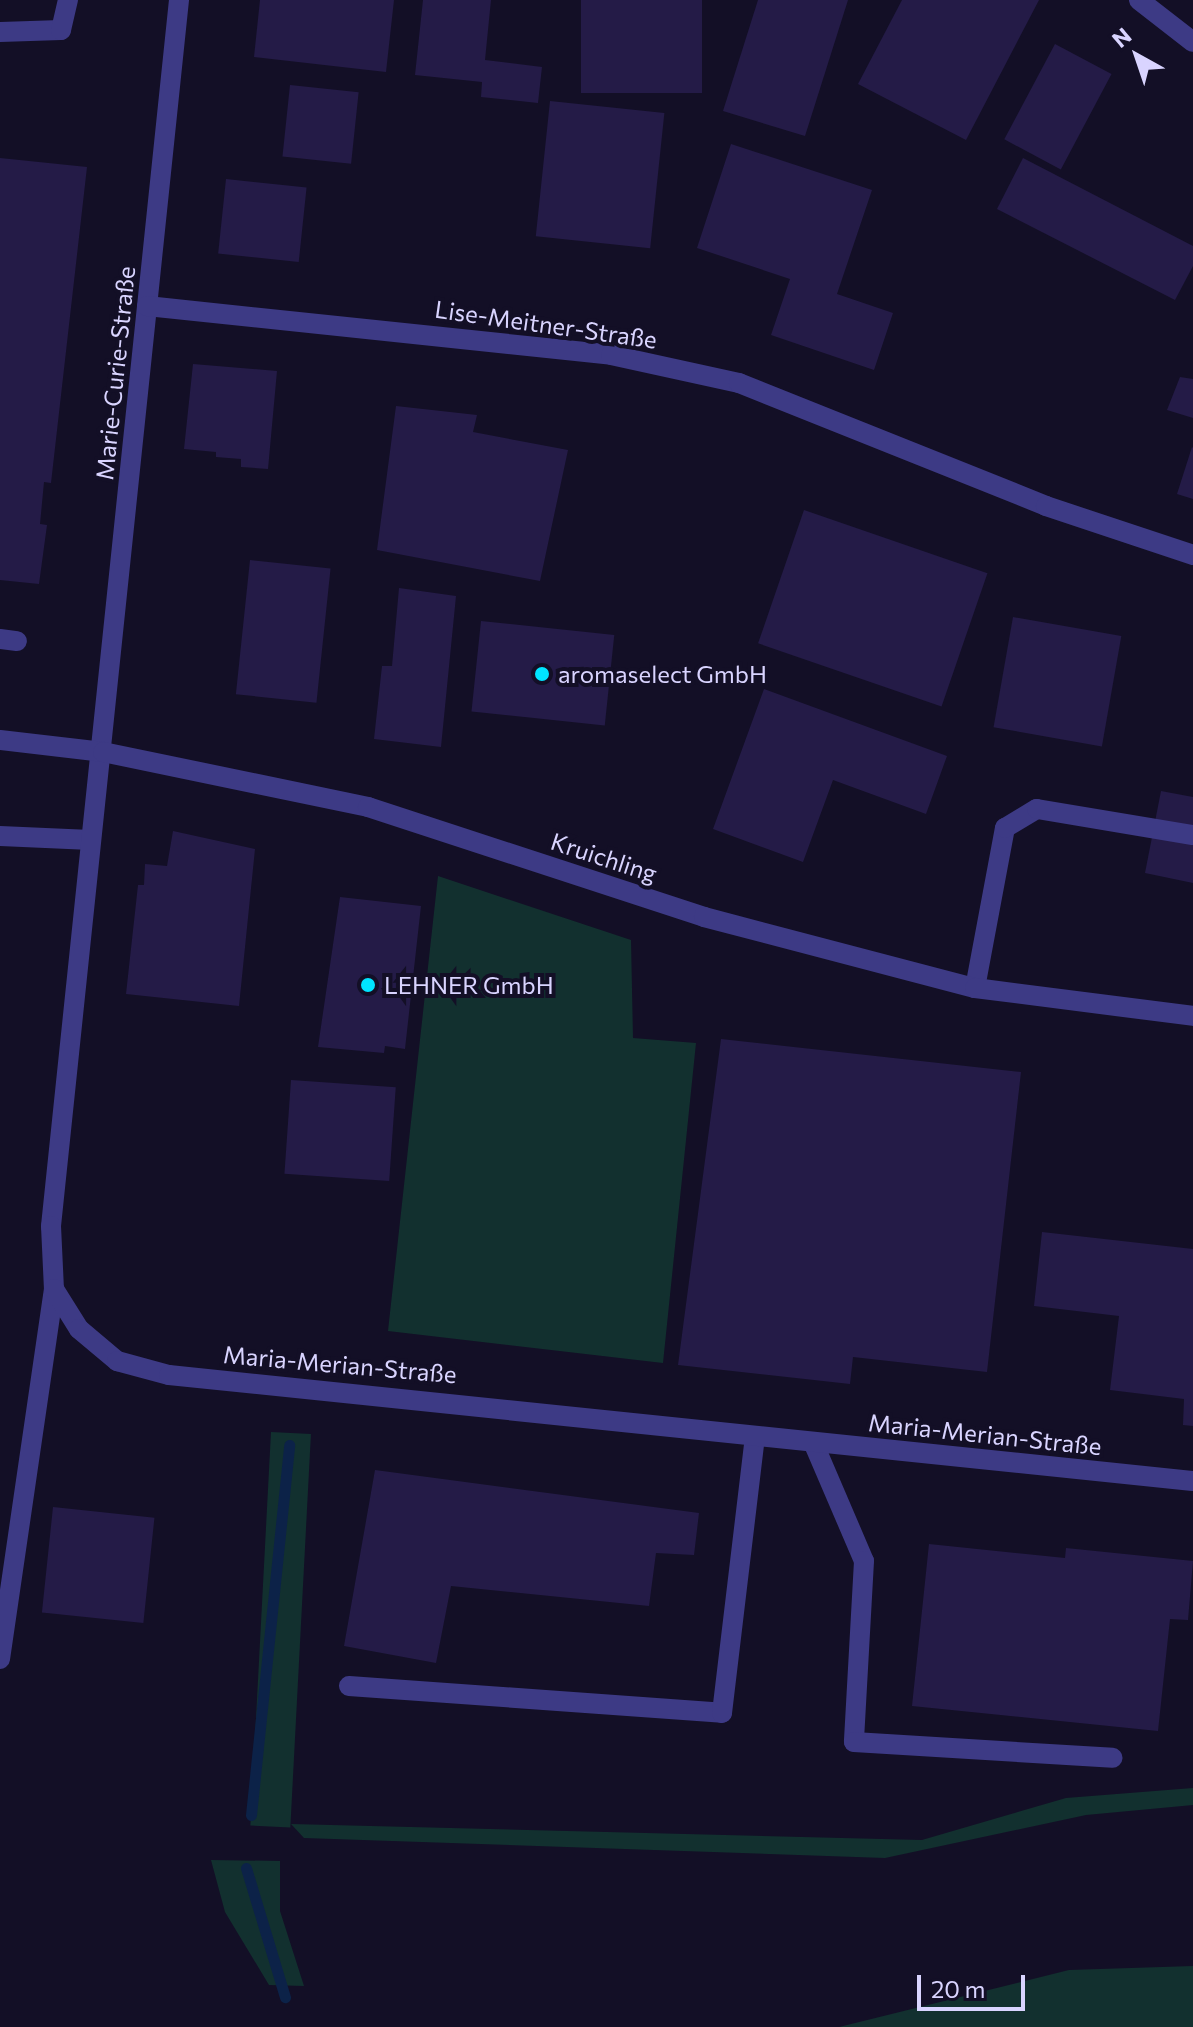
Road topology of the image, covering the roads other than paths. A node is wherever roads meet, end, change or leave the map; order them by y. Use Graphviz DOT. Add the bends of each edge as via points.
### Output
graph roads {
  1 [pos="68,0"];
  2 [pos="179,0"];
  3 [pos="1139,0"];
  4 [pos="0,32"];
  5 [pos="1193,42"];
  6 [pos="147,306"];
  7 [pos="1193,555"];
  8 [pos="0,740"];
  9 [pos="103,752"];
  10 [pos="1193,835"];
  11 [pos="0,836"];
  12 [pos="91,840"];
  13 [pos="975,988"];
  14 [pos="1193,1016"];
  15 [pos="54,1289"];
  16 [pos="755,1436"];
  17 [pos="813,1442"];
  18 [pos="1193,1481"];
  19 [pos="0,1659"];
  20 [pos="349,1686"];
  21 [pos="1113,1758"];
  1 -- 4 [label="street" via="61,30"];
  2 -- 6 [label="street, Marie-Curie-Straße"];
  3 -- 5 [label="street"];
  6 -- 7 [label="street, Lise-Meitner-Straße" via="611,355 739,383 1046,506"];
  6 -- 9 [label="street, Marie-Curie-Straße"];
  8 -- 9 [label="street, Kruichling"];
  9 -- 12 [label="street, Maria-Merian-Straße"];
  9 -- 13 [label="street, Kruichling" via="368,807 704,917"];
  10 -- 13 [label="street" via="1037,809 1005,828"];
  11 -- 12 [label="street"];
  12 -- 15 [label="street, Maria-Merian-Straße" via="51,1226"];
  13 -- 14 [label="street, Kruichling"];
  15 -- 16 [label="street, Maria-Merian-Straße" via="79,1329 117,1361 169,1375"];
  15 -- 19 [label="street"];
  16 -- 17 [label="street, Maria-Merian-Straße"];
  16 -- 20 [label="street" via="722,1713"];
  17 -- 18 [label="street, Maria-Merian-Straße"];
  17 -- 21 [label="street" via="864,1561 854,1742"];
}
